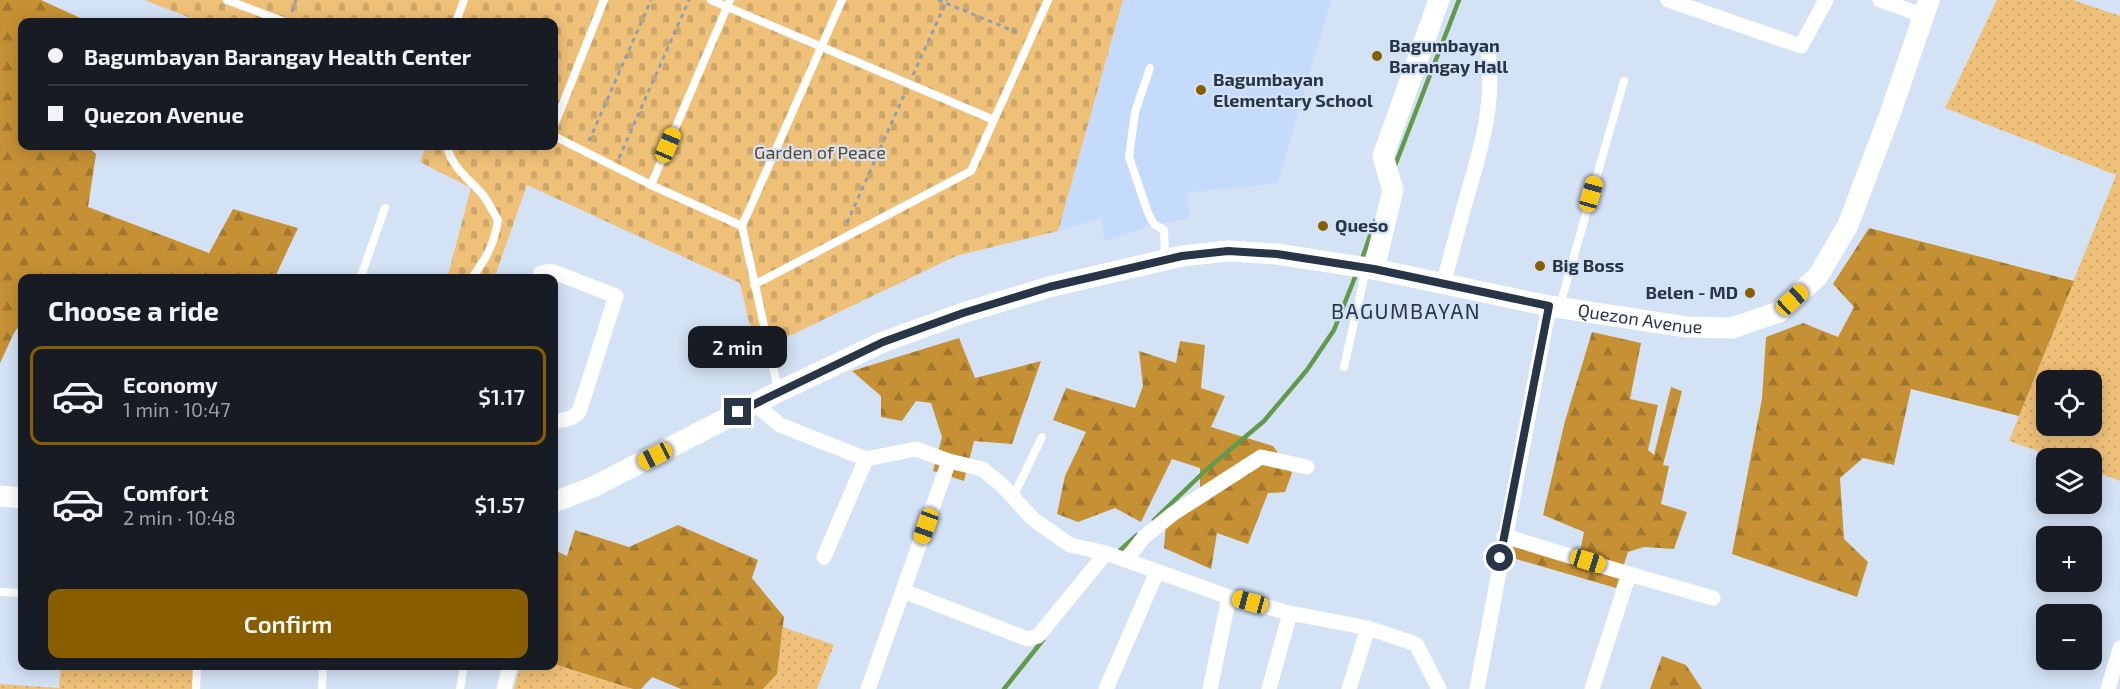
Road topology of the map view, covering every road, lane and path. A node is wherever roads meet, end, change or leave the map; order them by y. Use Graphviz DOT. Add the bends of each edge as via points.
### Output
graph roads {
  1 [pos="227,0"];
  2 [pos="464,0"];
  3 [pos="604,0"];
  4 [pos="651,0"];
  5 [pos="689,0"];
  6 [pos="711,0"];
  7 [pos="843,0"];
  8 [pos="938,0"];
  9 [pos="1048,0"];
  10 [pos="1439,0"];
  11 [pos="1668,0"];
  12 [pos="1826,0"];
  13 [pos="1880,0"];
  14 [pos="946,2"];
  15 [pos="729,3"];
  16 [pos="1927,8"];
  17 [pos="274,18"];
  18 [pos="457,18"];
  19 [pos="1031,38"];
  20 [pos="822,47"];
  21 [pos="1488,51"];
  22 [pos="1150,68"];
  23 [pos="1624,81"];
  24 [pos="909,84"];
  25 [pos="558,116"];
  26 [pos="994,120"];
  27 [pos="558,137"];
  28 [pos="448,150"];
  29 [pos="585,151"];
  30 [pos="615,167"];
  31 [pos="651,185"];
  32 [pos="385,208"];
  33 [pos="742,225"];
  34 [pos="840,240"];
  35 [pos="1166,260"];
  36 [pos="1370,269"];
  37 [pos="362,274"];
  38 [pos="475,274"];
  39 [pos="541,274"];
  40 [pos="1443,284"];
  41 [pos="754,285"];
  42 [pos="1554,306"];
  43 [pos="1344,367"];
  44 [pos="778,392"];
  45 [pos="755,404"];
  46 [pos="558,421"];
  47 [pos="1042,437"];
  48 [pos="866,459"];
  49 [pos="949,461"];
  50 [pos="1307,467"];
  51 [pos="0,496"];
  52 [pos="1013,497"];
  53 [pos="18,498"];
  54 [pos="558,500"];
  55 [pos="1504,536"];
  56 [pos="1106,553"];
  57 [pos="824,557"];
  58 [pos="1126,560"];
  59 [pos="1157,572"];
  60 [pos="1629,574"];
  61 [pos="903,591"];
  62 [pos="0,592"];
  63 [pos="18,593"];
  64 [pos="1229,597"];
  65 [pos="1713,598"];
  66 [pos="1290,613"];
  67 [pos="1368,628"];
  68 [pos="2120,648"];
  69 [pos="197,670"];
  70 [pos="323,670"];
  71 [pos="463,670"];
  72 [pos="509,670"];
  73 [pos="196,689"];
  74 [pos="322,689"];
  75 [pos="460,689"];
  76 [pos="504,689"];
  77 [pos="868,689"];
  78 [pos="1106,689"];
  79 [pos="1210,689"];
  80 [pos="1269,689"];
  81 [pos="1349,689"];
  82 [pos="1439,689"];
  83 [pos="1477,689"];
  84 [pos="1592,689"];
  85 [pos="2108,689"];
  1 -- 17 [label="lane"];
  2 -- 18 [label="lane"];
  3 -- 25 [label="lane"];
  4 -- 29 [label="path"];
  5 -- 30 [label="path"];
  6 -- 15 [label="lane"];
  7 -- 20 [label="lane"];
  8 -- 14 [label="path"];
  9 -- 19 [label="lane"];
  10 -- 36 [label="main road" via="1383,156 1393,190"];
  11 -- 12 [label="street" via="1801,46"];
  13 -- 16 [label="street"];
  14 -- 19 [label="path"];
  14 -- 24 [label="path"];
  15 -- 20 [label="lane"];
  15 -- 31 [label="lane"];
  16 -- 42 [label="main road, Quezon Avenue" via="1848,225 1818,276 1779,312 1732,328 1687,327"];
  19 -- 26 [label="lane"];
  20 -- 24 [label="lane"];
  20 -- 33 [label="lane"];
  21 -- 40 [label="street" via="1492,77 1482,146"];
  22 -- 35 [label="lane" via="1135,112 1129,157 1148,213 1154,224 1164,230"];
  23 -- 42 [label="lane"];
  24 -- 26 [label="lane"];
  24 -- 34 [label="path"];
  26 -- 34 [label="lane" via="971,171"];
  27 -- 29 [label="lane"];
  28 -- 38 [label="lane" via="498,220 494,243"];
  29 -- 30 [label="lane"];
  30 -- 31 [label="lane"];
  31 -- 33 [label="lane"];
  32 -- 37 [label="lane"];
  33 -- 41 [label="lane"];
  34 -- 41 [label="lane"];
  35 -- 36 [label="main road, Quezon Avenue" via="1228,251 1277,254"];
  35 -- 44 [label="main road, Quezon Avenue" via="1049,287 963,313 883,342"];
  36 -- 40 [label="main road, Quezon Avenue"];
  36 -- 43 [label="lane"];
  39 -- 46 [label="street" via="551,270 616,296 579,412"];
  40 -- 42 [label="main road, Quezon Avenue"];
  41 -- 44 [label="lane"];
  42 -- 55 [label="street"];
  44 -- 45 [label="main road, Quezon Avenue"];
  45 -- 48 [label="street" via="780,425"];
  45 -- 54 [label="main road, Quezon Avenue" via="593,487"];
  47 -- 52 [label="lane"];
  48 -- 49 [label="street" via="916,449"];
  48 -- 57 [label="street"];
  49 -- 52 [label="street" via="982,469"];
  49 -- 61 [label="street"];
  50 -- 58 [label="street" via="1261,457 1174,513 1144,537"];
  51 -- 53 [label="main road"];
  52 -- 56 [label="street" via="1033,519 1070,545"];
  55 -- 60 [label="street"];
  55 -- 83 [label="street"];
  56 -- 58 [label="street"];
  56 -- 61 [label="street" via="1038,636 1028,639"];
  58 -- 59 [label="street"];
  59 -- 64 [label="street"];
  59 -- 78 [label="street"];
  60 -- 65 [label="street"];
  60 -- 84 [label="street"];
  61 -- 77 [label="street"];
  62 -- 63 [label="lane"];
  64 -- 66 [label="street"];
  64 -- 79 [label="street"];
  66 -- 67 [label="street"];
  66 -- 80 [label="street"];
  67 -- 81 [label="street"];
  67 -- 82 [label="street" via="1416,644"];
  68 -- 85 [label="street"];
  69 -- 73 [label="lane"];
  70 -- 74 [label="lane"];
  71 -- 75 [label="lane"];
  72 -- 76 [label="street"];
}
